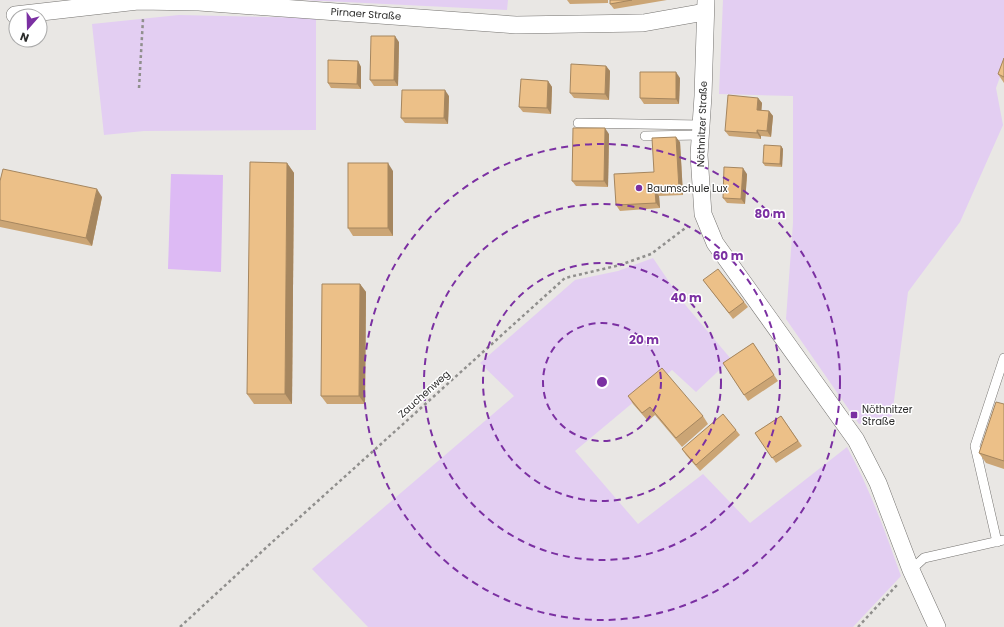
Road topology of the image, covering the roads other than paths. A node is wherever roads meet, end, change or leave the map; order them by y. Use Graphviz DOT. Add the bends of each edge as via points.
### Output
graph roads {
  1 [pos="706,6"];
  2 [pos="48,10"];
  3 [pos="578,122"];
  4 [pos="701,130"];
  5 [pos="645,136"];
  6 [pos="1004,358"];
  7 [pos="1000,541"];
  8 [pos="911,570"];
  9 [pos="937,627"];
  1 -- 2 [label="street, Pirnaer Straße" via="643,23 516,25 199,2 144,1"];
  1 -- 4 [label="street, Nöthnitzer Straße"];
  3 -- 4 [label="lane"];
  4 -- 5 [label="lane"];
  4 -- 8 [label="street, Nöthnitzer Straße" via="699,155 703,214 715,243 856,440 878,483"];
  6 -- 7 [label="lane" via="975,446"];
  7 -- 8 [label="lane" via="924,558"];
  8 -- 9 [label="street, Nöthnitzer Straße"];
}
